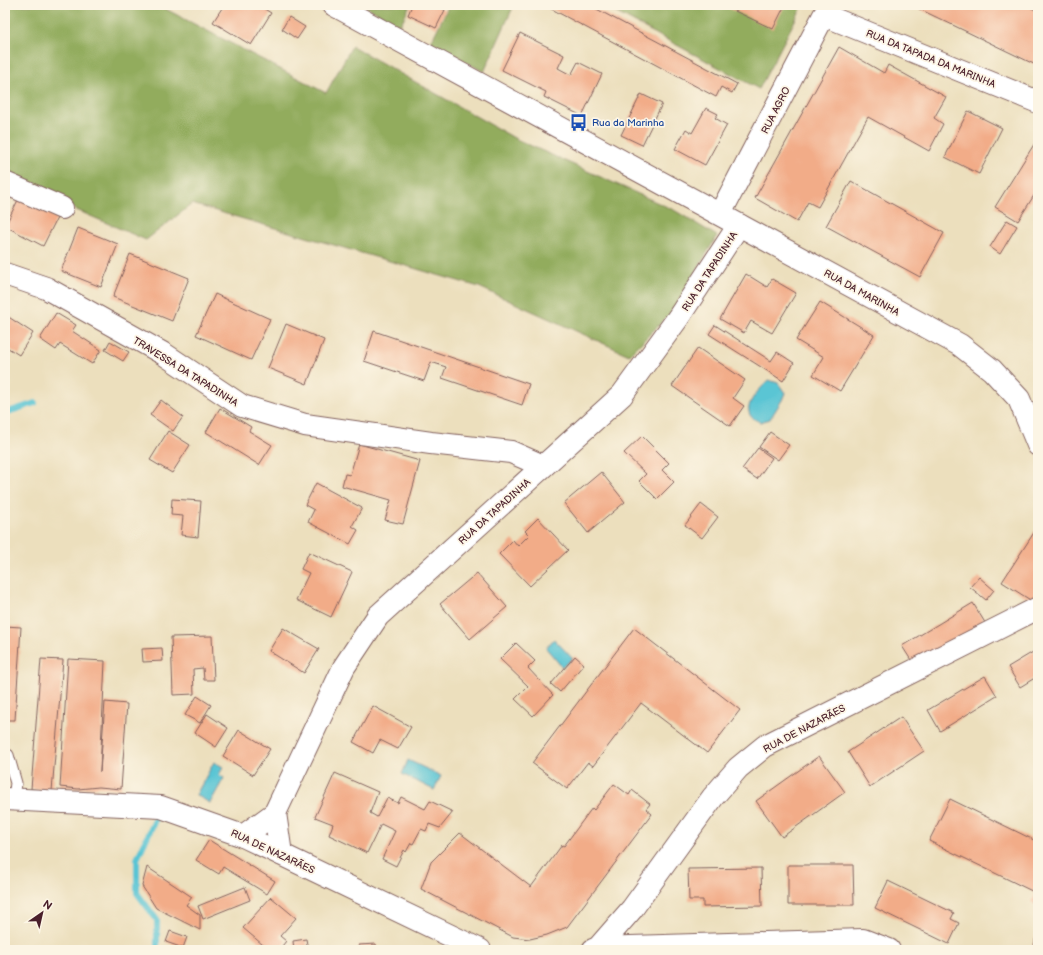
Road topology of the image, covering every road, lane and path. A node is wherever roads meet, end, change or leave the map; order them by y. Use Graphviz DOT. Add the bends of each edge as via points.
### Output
graph roads {
  1 [pos="334,5"];
  2 [pos="826,10"];
  3 [pos="1038,102"];
  4 [pos="5,183"];
  5 [pos="62,208"];
  6 [pos="730,220"];
  7 [pos="5,274"];
  8 [pos="1038,445"];
  9 [pos="543,466"];
  10 [pos="1038,608"];
  11 [pos="5,754"];
  12 [pos="10,799"];
  13 [pos="275,813"];
  14 [pos="243,836"];
  15 [pos="281,854"];
  16 [pos="595,949"];
  17 [pos="480,950"];
  18 [pos="889,950"];
  1 -- 6 [label="street, RUA DA MARINHA"];
  2 -- 3 [label="street, RUA DA TAPADA DA MARINHA"];
  2 -- 6 [label="street, RUA AGRO"];
  4 -- 5 [label="street"];
  6 -- 8 [label="street, RUA DA MARINHA" via="960,346 992,370 1019,400"];
  6 -- 9 [label="street, RUA DA TAPADINHA" via="678,318 622,395"];
  7 -- 9 [label="street, TRAVESSA DA TAPADINHA" via="46,288 164,354 242,406 305,425 511,452"];
  9 -- 13 [label="street, RUA DA TAPADINHA" via="378,616 344,667"];
  10 -- 16 [label="street, RUA DE NAZARÃES" via="765,746 738,768 713,797 632,909"];
  11 -- 12 [label="lane" via="8,755 16,783"];
  12 -- 14 [label="street, RUA DE NAZARÃES" via="161,807"];
  13 -- 14 [label="street, RUA DA TAPADINHA"];
  13 -- 15 [label="street"];
  14 -- 15 [label="street, RUA DE NAZARÃES"];
  15 -- 17 [label="street, RUA DE NAZARÃES"];
  16 -- 18 [label="street" via="863,940"];
}
